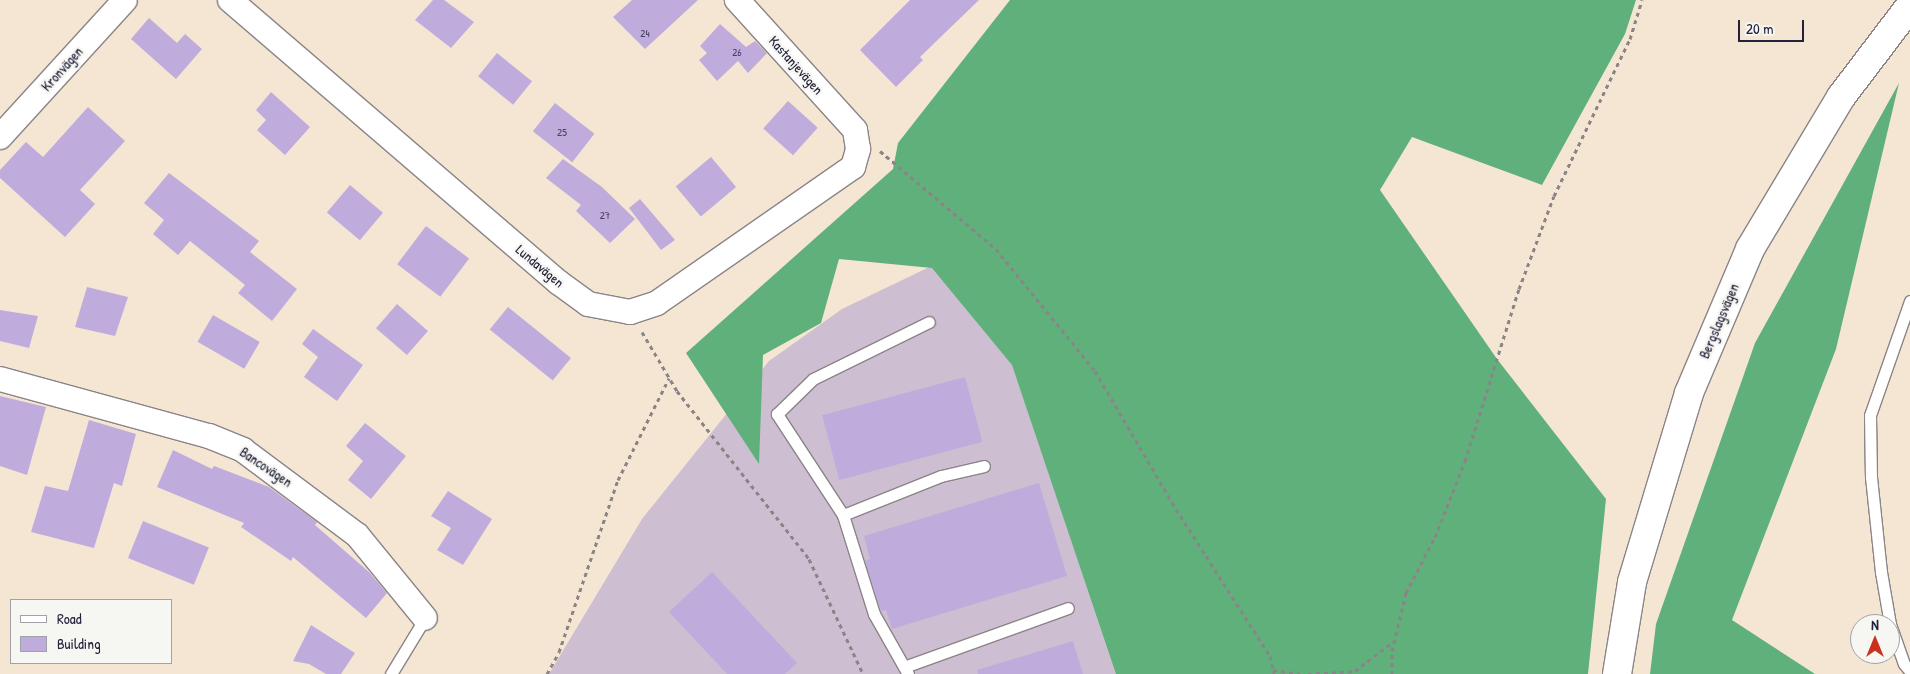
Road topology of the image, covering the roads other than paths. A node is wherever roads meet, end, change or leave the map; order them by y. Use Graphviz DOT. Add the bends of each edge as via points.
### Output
graph roads {
  1 [pos="125,0"];
  2 [pos="230,0"];
  3 [pos="736,0"];
  4 [pos="1910,6"];
  5 [pos="855,130"];
  6 [pos="0,137"];
  7 [pos="1910,301"];
  8 [pos="929,322"];
  9 [pos="0,379"];
  10 [pos="984,466"];
  11 [pos="843,515"];
  12 [pos="1068,608"];
  13 [pos="426,618"];
  14 [pos="906,671"];
  15 [pos="1910,671"];
  16 [pos="391,674"];
  17 [pos="1617,674"];
  1 -- 6 [label="street, Kronvägen"];
  2 -- 5 [label="street, Lundavägen" via="558,282 588,304 630,312 657,303 853,167 858,149"];
  3 -- 5 [label="street, Kastanjevägen"];
  4 -- 17 [label="main road, Bergslagsvägen" via="1841,97 1750,249 1689,393 1632,582"];
  7 -- 15 [label="lane" via="1870,415 1871,477 1881,572 1890,624 1904,664"];
  8 -- 11 [label="lane" via="813,379 777,414"];
  9 -- 13 [label="street, Bancovägen" via="209,436 243,450 357,535"];
  10 -- 11 [label="lane" via="941,476"];
  11 -- 14 [label="lane" via="874,614"];
  12 -- 14 [label="lane"];
  13 -- 16 [label="lane"];
}
